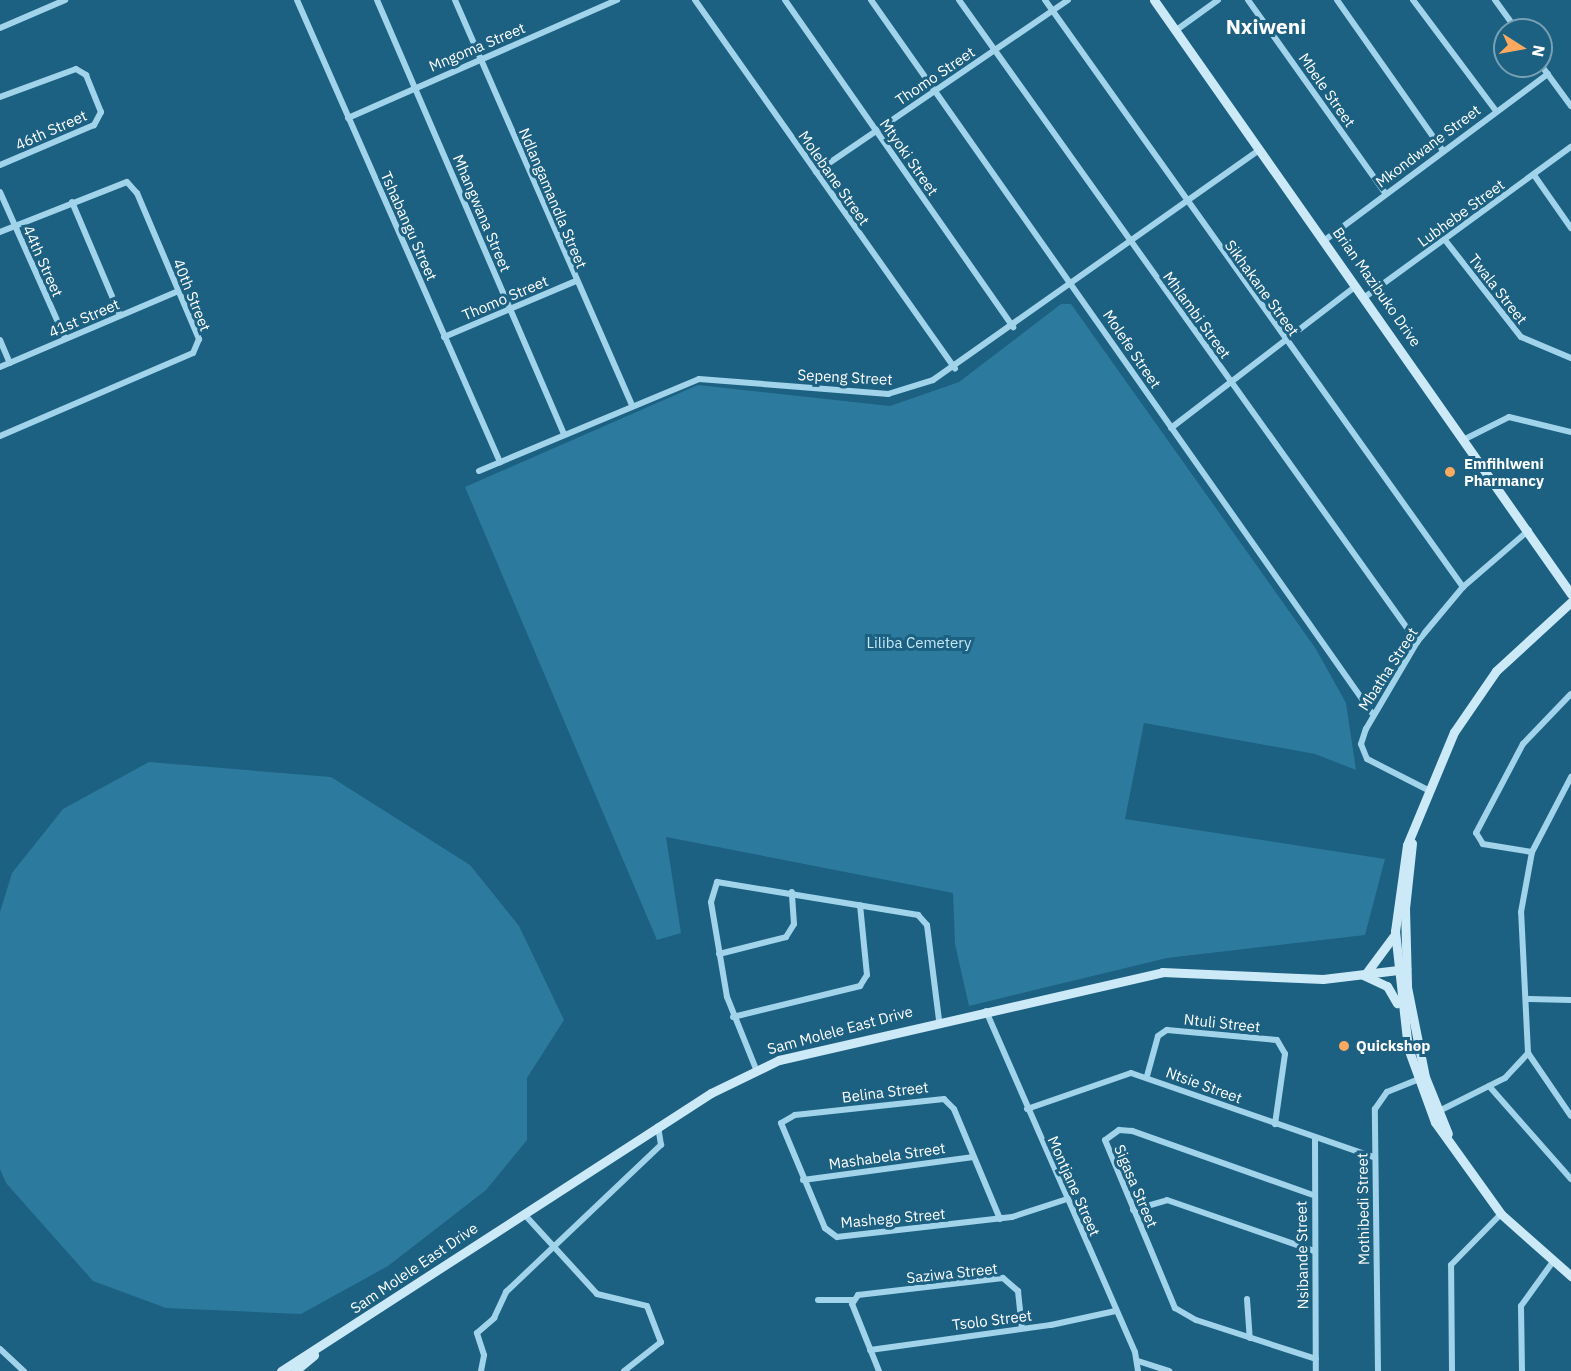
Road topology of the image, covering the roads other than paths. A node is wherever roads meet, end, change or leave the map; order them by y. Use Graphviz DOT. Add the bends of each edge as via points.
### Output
graph roads {
  1 [pos="65,0"];
  2 [pos="297,0"];
  3 [pos="377,0"];
  4 [pos="455,0"];
  5 [pos="617,0"];
  6 [pos="695,0"];
  7 [pos="785,0"];
  8 [pos="871,0"];
  9 [pos="959,0"];
  10 [pos="1045,0"];
  11 [pos="1068,0"];
  12 [pos="1155,0"];
  13 [pos="1218,0"];
  14 [pos="1248,0"];
  15 [pos="1336,0"];
  16 [pos="1413,0"];
  17 [pos="1495,0"];
  18 [pos="54,2"];
  19 [pos="1053,11"];
  20 [pos="1508,18"];
  21 [pos="0,28"];
  22 [pos="1175,31"];
  23 [pos="994,51"];
  24 [pos="480,59"];
  25 [pos="1542,78"];
  26 [pos="1551,78"];
  27 [pos="416,86"];
  28 [pos="934,92"];
  29 [pos="0,97"];
  30 [pos="1571,106"];
  31 [pos="1496,111"];
  32 [pos="348,118"];
  33 [pos="876,131"];
  34 [pos="1571,147"];
  35 [pos="1260,149"];
  36 [pos="1443,151"];
  37 [pos="0,165"];
  38 [pos="816,172"];
  39 [pos="1534,175"];
  40 [pos="0,192"];
  41 [pos="1385,193"];
  42 [pos="72,202"];
  43 [pos="1186,203"];
  44 [pos="14,226"];
  45 [pos="1571,228"];
  46 [pos="0,232"];
  47 [pos="1325,240"];
  48 [pos="1445,240"];
  49 [pos="1129,241"];
  50 [pos="576,281"];
  51 [pos="1072,282"];
  52 [pos="1357,285"];
  53 [pos="178,291"];
  54 [pos="1365,297"];
  55 [pos="509,309"];
  56 [pos="120,315"];
  57 [pos="1013,327"];
  58 [pos="444,337"];
  59 [pos="65,338"];
  60 [pos="0,340"];
  61 [pos="1286,343"];
  62 [pos="1571,358"];
  63 [pos="10,363"];
  64 [pos="0,367"];
  65 [pos="955,369"];
  66 [pos="1232,384"];
  67 [pos="632,405"];
  68 [pos="1171,428"];
  69 [pos="1569,431"];
  70 [pos="564,435"];
  71 [pos="0,436"];
  72 [pos="1571,437"];
  73 [pos="1465,439"];
  74 [pos="500,462"];
  75 [pos="479,471"];
  76 [pos="1529,530"];
  77 [pos="1463,588"];
  78 [pos="1571,594"];
  79 [pos="1571,602"];
  80 [pos="1417,642"];
  81 [pos="1571,694"];
  82 [pos="1372,713"];
  83 [pos="1571,777"];
  84 [pos="1426,789"];
  85 [pos="1412,835"];
  86 [pos="1532,852"];
  87 [pos="792,892"];
  88 [pos="860,905"];
  89 [pos="1395,931"];
  90 [pos="719,954"];
  91 [pos="1400,969"];
  92 [pos="1363,973"];
  93 [pos="1529,999"];
  94 [pos="1571,1000"];
  95 [pos="1400,1010"];
  96 [pos="986,1011"];
  97 [pos="733,1017"];
  98 [pos="939,1020"];
  99 [pos="1528,1053"];
  100 [pos="756,1069"];
  101 [pos="1147,1076"];
  102 [pos="1421,1078"];
  103 [pos="1489,1086"];
  104 [pos="1027,1109"];
  105 [pos="1438,1111"];
  106 [pos="1571,1116"];
  107 [pos="1275,1124"];
  108 [pos="658,1126"];
  109 [pos="782,1133"];
  110 [pos="1315,1139"];
  111 [pos="1453,1148"];
  112 [pos="1374,1156"];
  113 [pos="973,1157"];
  114 [pos="1571,1179"];
  115 [pos="803,1180"];
  116 [pos="1313,1195"];
  117 [pos="1067,1199"];
  118 [pos="1133,1210"];
  119 [pos="524,1214"];
  120 [pos="1501,1214"];
  121 [pos="1000,1219"];
  122 [pos="549,1246"];
  123 [pos="1314,1251"];
  124 [pos="1552,1263"];
  125 [pos="1571,1276"];
  126 [pos="1246,1299"];
  127 [pos="818,1300"];
  128 [pos="852,1302"];
  129 [pos="1116,1311"];
  130 [pos="1022,1328"];
  131 [pos="1250,1338"];
  132 [pos="321,1347"];
  133 [pos="0,1349"];
  134 [pos="870,1350"];
  135 [pos="1316,1359"];
  136 [pos="1138,1361"];
  137 [pos="24,1371"];
  138 [pos="281,1371"];
  139 [pos="295,1371"];
  140 [pos="481,1371"];
  141 [pos="624,1371"];
  142 [pos="879,1371"];
  143 [pos="1138,1371"];
  144 [pos="1169,1371"];
  145 [pos="1316,1371"];
  146 [pos="1378,1371"];
  147 [pos="1452,1371"];
  148 [pos="1522,1371"];
  1 -- 18 [label="street"];
  2 -- 32 [label="street, Tshabangu Street"];
  3 -- 27 [label="street, Mhangwana Street"];
  4 -- 24 [label="street, Ndlangamandla Street"];
  5 -- 24 [label="street, Mngoma Street"];
  6 -- 38 [label="street, Molebane Street"];
  7 -- 33 [label="street, Mtyoki Street"];
  8 -- 28 [label="street, Molefe Street"];
  9 -- 23 [label="street, Mhlambi Street"];
  10 -- 19 [label="street, Sikhakane Street"];
  11 -- 19 [label="street, Thomo Street"];
  12 -- 22 [label="street, Brian Mazibuko Drive"];
  13 -- 22 [label="street"];
  14 -- 41 [label="street, Mbele Street"];
  15 -- 36 [label="street"];
  16 -- 31 [label="street"];
  17 -- 20 [label="street"];
  18 -- 21 [label="street"];
  19 -- 23 [label="street, Thomo Street"];
  19 -- 43 [label="street, Sikhakane Street"];
  22 -- 35 [label="street, Brian Mazibuko Drive"];
  23 -- 28 [label="street, Thomo Street"];
  23 -- 49 [label="street, Mhlambi Street"];
  24 -- 27 [label="street, Mngoma Street"];
  24 -- 50 [label="street, Ndlangamandla Street"];
  25 -- 31 [label="street, Mkondwane Street"];
  26 -- 30 [label="street"];
  27 -- 32 [label="street, Mngoma Street"];
  27 -- 55 [label="street, Mhangwana Street"];
  28 -- 33 [label="street, Thomo Street"];
  28 -- 51 [label="street, Molefe Street"];
  29 -- 37 [label="street, 46th Street" via="67,69 86,75 100,107 97,122"];
  31 -- 36 [label="street, Mkondwane Street"];
  32 -- 58 [label="street, Tshabangu Street"];
  33 -- 38 [label="street, Thomo Street"];
  33 -- 57 [label="street, Mtyoki Street"];
  34 -- 39 [label="street, Lubhebe Street"];
  35 -- 43 [label="street, Sepeng Street"];
  35 -- 47 [label="street, Brian Mazibuko Drive"];
  36 -- 41 [label="street, Mkondwane Street"];
  38 -- 65 [label="street, Molebane Street"];
  39 -- 45 [label="street"];
  39 -- 48 [label="street, Lubhebe Street"];
  40 -- 44 [label="street, 44th Street"];
  41 -- 47 [label="street, Mkondwane Street"];
  42 -- 44 [label="street, 40th Street"];
  42 -- 53 [label="street, 40th Street" via="117,182 131,184"];
  42 -- 56 [label="street"];
  43 -- 49 [label="street, Sepeng Street"];
  43 -- 61 [label="street, Sikhakane Street"];
  44 -- 46 [label="street, 40th Street"];
  44 -- 59 [label="street, 44th Street"];
  47 -- 52 [label="street, Brian Mazibuko Drive"];
  48 -- 54 [label="street, Lubhebe Street"];
  48 -- 62 [label="street, Twala Street" via="1521,337"];
  49 -- 51 [label="street, Sepeng Street"];
  49 -- 66 [label="street, Mhlambi Street"];
  50 -- 55 [label="street, Thomo Street"];
  50 -- 67 [label="street, Ndlangamandla Street"];
  51 -- 57 [label="street, Sepeng Street"];
  51 -- 68 [label="street, Molefe Street"];
  52 -- 54 [label="street, Brian Mazibuko Drive"];
  52 -- 61 [label="street"];
  53 -- 56 [label="street, 41st Street"];
  53 -- 71 [label="street, 40th Street" via="198,336 193,353"];
  54 -- 73 [label="street, Brian Mazibuko Drive"];
  55 -- 58 [label="street, Thomo Street"];
  55 -- 70 [label="street, Mhangwana Street"];
  56 -- 59 [label="street, 41st Street"];
  57 -- 65 [label="street, Sepeng Street"];
  58 -- 74 [label="street, Tshabangu Street"];
  59 -- 63 [label="street, 41st Street"];
  60 -- 63 [label="street"];
  61 -- 66 [label="street"];
  61 -- 77 [label="street, Sikhakane Street"];
  63 -- 64 [label="street, 41st Street"];
  65 -- 67 [label="street, Sepeng Street" via="888,394 699,379"];
  66 -- 68 [label="street"];
  66 -- 80 [label="street, Mhlambi Street"];
  67 -- 70 [label="street, Sepeng Street"];
  68 -- 82 [label="street, Molefe Street"];
  69 -- 72 [label="street"];
  69 -- 73 [label="street" via="1509,417"];
  70 -- 74 [label="street, Sepeng Street"];
  73 -- 76 [label="street, Brian Mazibuko Drive"];
  74 -- 75 [label="street, Sepeng Street"];
  76 -- 77 [label="street, Mbatha Street"];
  76 -- 78 [label="street, Brian Mazibuko Drive"];
  77 -- 80 [label="street, Mbatha Street"];
  79 -- 84 [label="street" via="1527,639 1483,688"];
  80 -- 82 [label="street, Mbatha Street"];
  81 -- 86 [label="street" via="1523,744 1476,833 1483,844"];
  82 -- 84 [label="street, Mbatha Street" via="1362,752"];
  83 -- 86 [label="street"];
  84 -- 85 [label="street"];
  85 -- 89 [label="street" via="1403,863"];
  85 -- 91 [label="street"];
  86 -- 93 [label="street" via="1521,912"];
  87 -- 88 [label="street"];
  87 -- 90 [label="street" via="794,924 786,937"];
  87 -- 90 [label="street" via="717,882 711,902"];
  88 -- 97 [label="street" via="867,975 860,986"];
  88 -- 98 [label="street" via="918,915 925,922"];
  89 -- 91 [label="street"];
  89 -- 92 [label="street" via="1387,952"];
  90 -- 97 [label="street"];
  91 -- 92 [label="street, Sam Molele East Drive"];
  91 -- 95 [label="street"];
  91 -- 102 [label="street"];
  92 -- 95 [label="street" via="1387,986"];
  92 -- 96 [label="street, Sam Molele East Drive" via="1300,979 1171,971"];
  93 -- 94 [label="street"];
  93 -- 99 [label="street"];
  95 -- 102 [label="street"];
  96 -- 98 [label="street, Sam Molele East Drive"];
  96 -- 104 [label="street, Montjane Street"];
  97 -- 100 [label="street"];
  98 -- 100 [label="street, Sam Molele East Drive"];
  99 -- 103 [label="street"];
  99 -- 106 [label="street"];
  100 -- 108 [label="street, Sam Molele East Drive"];
  101 -- 104 [label="street, Ntsie Street" via="1118,1073"];
  101 -- 107 [label="street, Ntsie Street"];
  101 -- 107 [label="street, Ntuli Street" via="1158,1036 1167,1030 1277,1040 1285,1054"];
  102 -- 105 [label="street"];
  102 -- 111 [label="street"];
  102 -- 112 [label="street, Mothibedi Street" via="1387,1092 1375,1109"];
  103 -- 105 [label="street"];
  103 -- 114 [label="street"];
  104 -- 117 [label="street, Montjane Street"];
  105 -- 111 [label="street"];
  107 -- 110 [label="street, Ntsie Street"];
  108 -- 119 [label="street, Sam Molele East Drive"];
  108 -- 122 [label="street" via="661,1145"];
  109 -- 113 [label="street, Belina Street" via="781,1123 795,1115 937,1098 954,1109"];
  109 -- 115 [label="street, Mashego Street"];
  110 -- 112 [label="street, Ntsie Street"];
  110 -- 116 [label="street, Nsibande Street"];
  111 -- 120 [label="street"];
  112 -- 146 [label="street, Mothibedi Street"];
  113 -- 115 [label="street, Mashabela Street"];
  113 -- 121 [label="street, Belina Street"];
  115 -- 121 [label="street, Mashego Street" via="825,1228 837,1237"];
  116 -- 118 [label="street, Sigasa Street" via="1119,1130 1106,1146"];
  116 -- 123 [label="street, Nsibande Street"];
  117 -- 121 [label="street, Mashego Street"];
  117 -- 129 [label="street, Montjane Street"];
  118 -- 123 [label="street" via="1167,1200"];
  118 -- 131 [label="street, Sigasa Street" via="1175,1308"];
  119 -- 122 [label="street"];
  119 -- 132 [label="street, Sam Molele East Drive"];
  120 -- 124 [label="street"];
  120 -- 147 [label="street" via="1451,1265"];
  122 -- 140 [label="street" via="518,1276 494,1318 478,1331 484,1355"];
  122 -- 141 [label="street" via="597,1294 647,1306 661,1342"];
  123 -- 135 [label="street, Nsibande Street"];
  124 -- 125 [label="street"];
  124 -- 148 [label="street" via="1521,1306"];
  126 -- 131 [label="street"];
  127 -- 128 [label="street, Saziwa Street"];
  128 -- 130 [label="street, Saziwa Street" via="1003,1278 1018,1291"];
  128 -- 134 [label="street"];
  129 -- 130 [label="street, Tsolo Street"];
  129 -- 136 [label="street, Montjane Street"];
  130 -- 134 [label="street, Tsolo Street"];
  131 -- 135 [label="street, Sigasa Street"];
  132 -- 138 [label="street, Sam Molele East Drive"];
  132 -- 139 [label="street, Sam Molele East Drive"];
  133 -- 137 [label="street"];
  134 -- 142 [label="street"];
  135 -- 145 [label="street, Nsibande Street"];
  136 -- 143 [label="street, Montjane Street"];
  136 -- 144 [label="street"];
}
